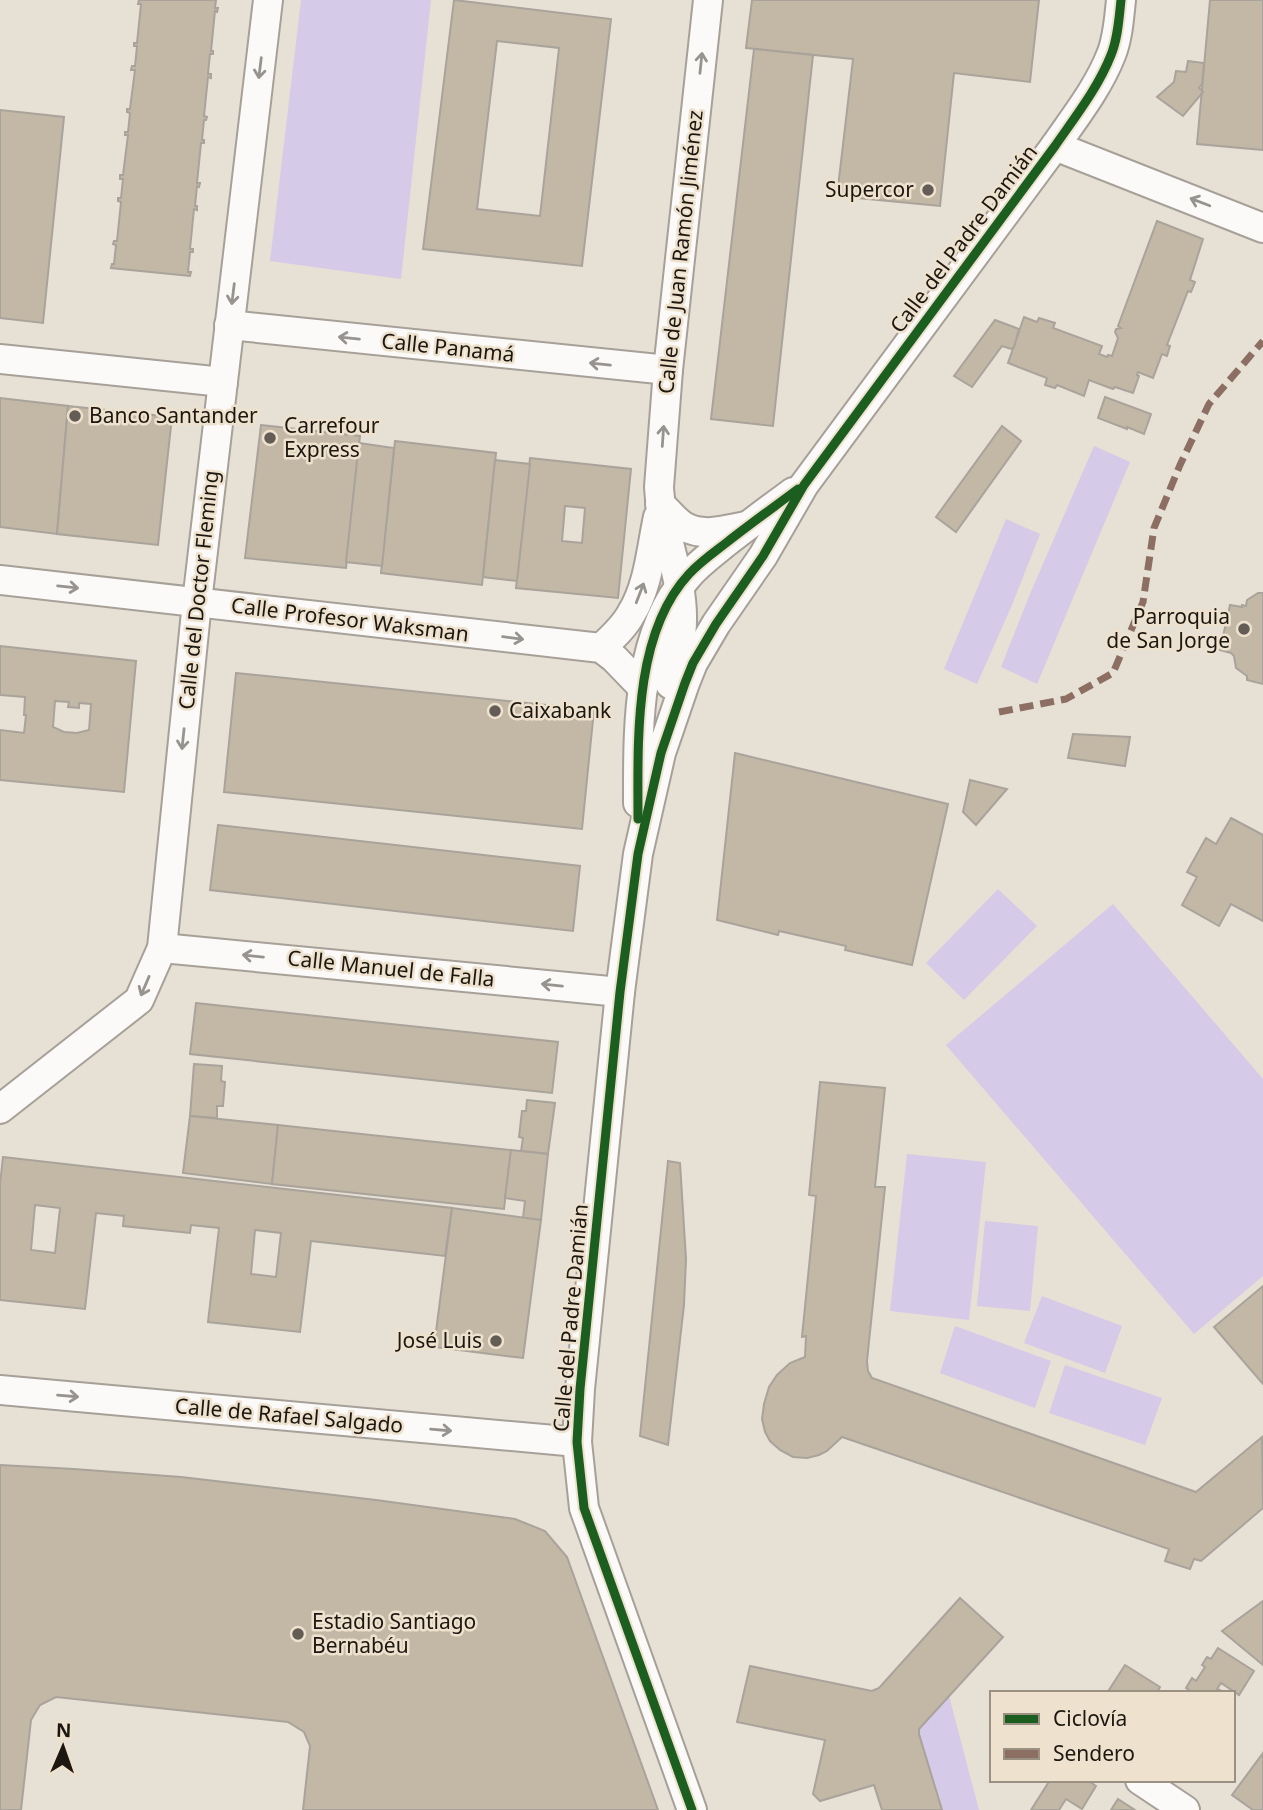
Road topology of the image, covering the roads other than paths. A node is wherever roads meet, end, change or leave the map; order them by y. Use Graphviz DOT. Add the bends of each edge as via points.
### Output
graph roads {
  1 [pos="268,0"];
  2 [pos="708,0"];
  3 [pos="1121,0"];
  4 [pos="1055,146"];
  5 [pos="1263,228"];
  6 [pos="229,325"];
  7 [pos="0,359"];
  8 [pos="668,370"];
  9 [pos="223,382"];
  10 [pos="804,485"];
  11 [pos="660,504"];
  12 [pos="748,526"];
  13 [pos="0,580"];
  14 [pos="680,585"];
  15 [pos="197,602"];
  16 [pos="601,648"];
  17 [pos="643,688"];
  18 [pos="661,753"];
  19 [pos="638,854"];
  20 [pos="162,948"];
  21 [pos="620,992"];
  22 [pos="0,1109"];
  23 [pos="0,1390"];
  24 [pos="577,1442"];
  25 [pos="1143,1782"];
  26 [pos="692,1810"];
  27 [pos="1185,1810"];
  1 -- 6 [label="street, Calle del Doctor Fleming, one-way"];
  8 -- 2 [label="street, Calle de Juan Ramón Jiménez, one-way"];
  3 -- 4 [label="street, Calle del Padre Damián" via="1111,54"];
  5 -- 4 [label="street, one-way"];
  4 -- 10 [label="street, Calle del Padre Damián"];
  8 -- 6 [label="street, Calle Panamá, one-way"];
  6 -- 9 [label="street, Calle del Doctor Fleming"];
  7 -- 9 [label="street"];
  11 -- 8 [label="street, Calle de Juan Ramón Jiménez, one-way"];
  9 -- 15 [label="street, Calle del Doctor Fleming"];
  10 -- 12 [label="street, Calle del Padre Damián"];
  10 -- 18 [label="street, Calle del Padre Damián" via="694,663"];
  11 -- 12 [label="street, Calle del Padre Damián" via="683,526 696,531"];
  11 -- 14 [label="street, Calle del Padre Damián"];
  16 -- 11 [label="street, one-way" via="620,630 638,600"];
  12 -- 14 [label="street, Calle del Padre Damián" via="700,563"];
  13 -- 15 [label="street, Calle Profesor Waksman, one-way"];
  14 -- 17 [label="street, Calle del Padre Damián" via="653,637"];
  14 -- 18 [label="street, Calle del Padre Damián" via="682,630"];
  15 -- 16 [label="street, Calle Profesor Waksman, one-way"];
  15 -- 20 [label="street, Calle del Doctor Fleming, one-way"];
  16 -- 17 [label="street"];
  17 -- 19 [label="street, Calle del Padre Damián"];
  18 -- 19 [label="street, Calle del Padre Damián"];
  19 -- 21 [label="street, Calle del Padre Damián"];
  21 -- 20 [label="street, Calle Manuel de Falla, one-way"];
  20 -- 22 [label="street, Calle del Doctor Fleming, one-way" via="139,1000"];
  21 -- 24 [label="street, Calle del Padre Damián"];
  23 -- 24 [label="street, Calle de Rafael Salgado, one-way"];
  24 -- 26 [label="street, Calle del Padre Damián" via="584,1508"];
  25 -- 27 [label="street"];
}
